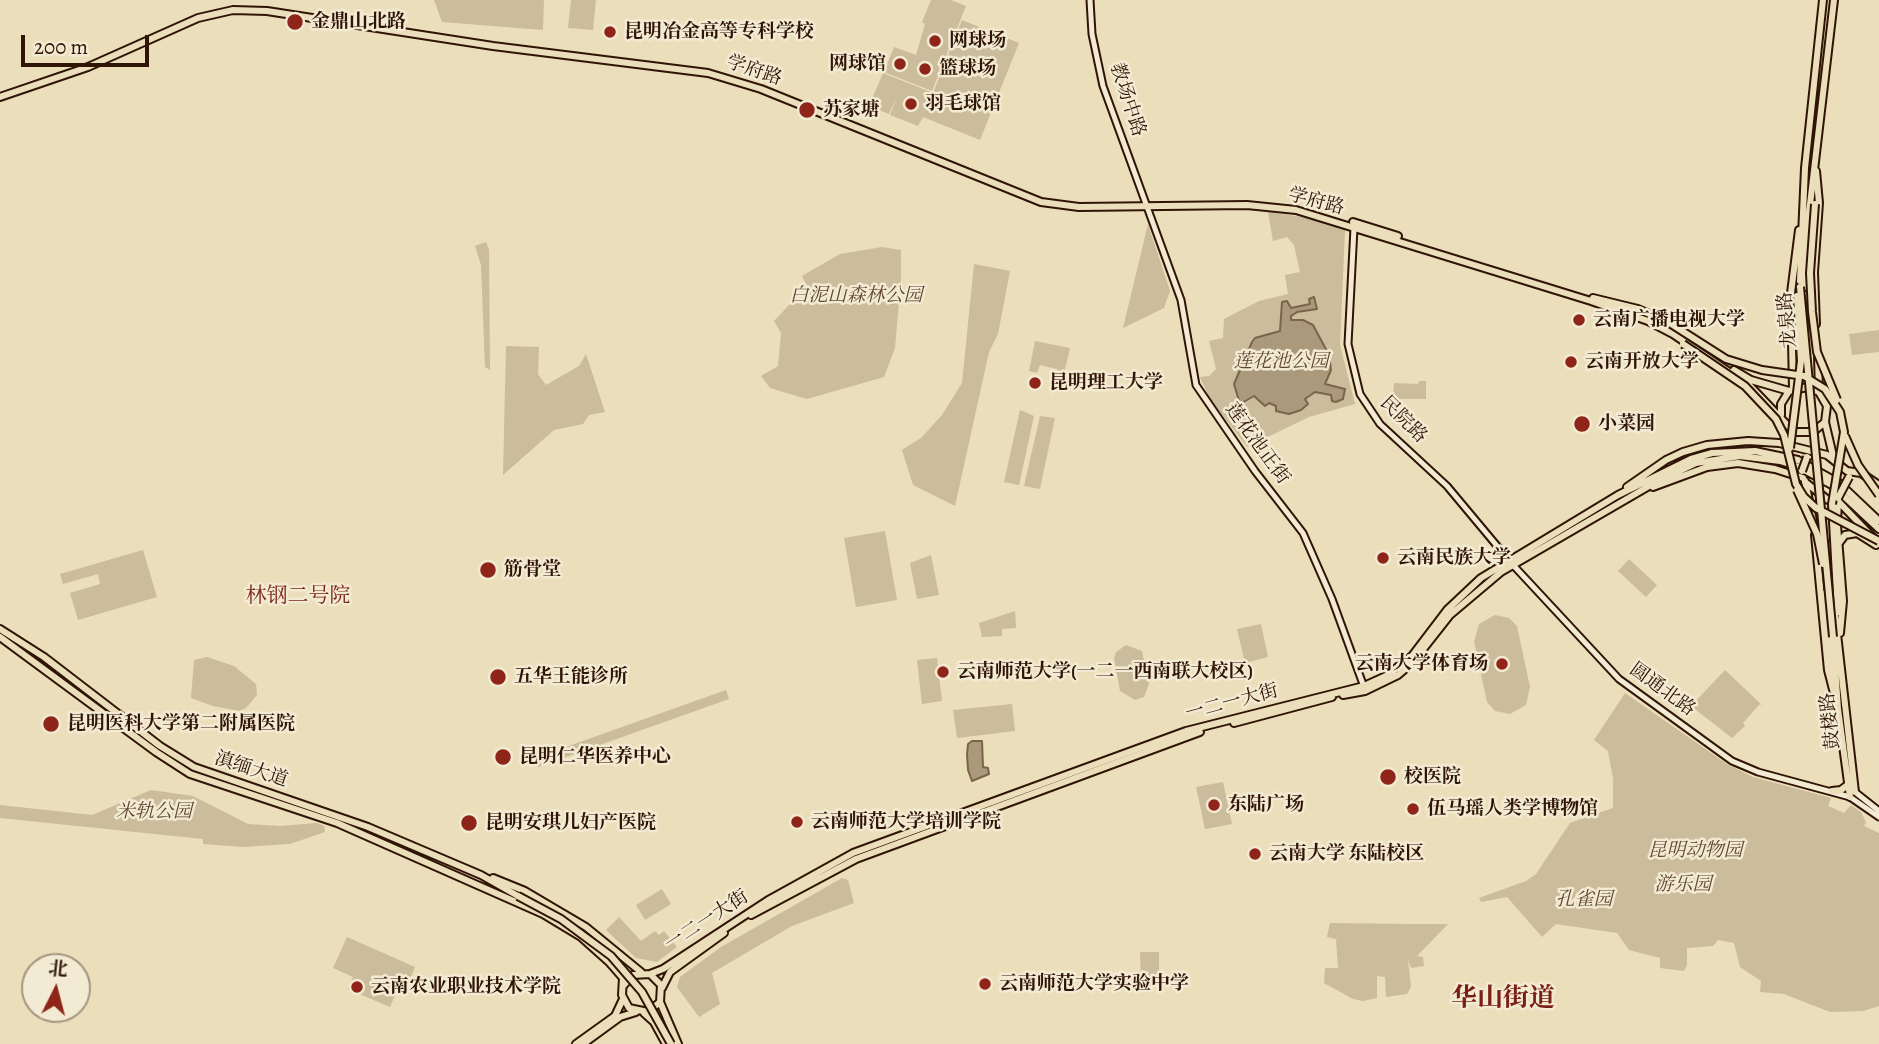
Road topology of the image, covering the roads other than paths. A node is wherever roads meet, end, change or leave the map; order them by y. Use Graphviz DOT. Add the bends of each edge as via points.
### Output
graph roads {
  1 [pos="1090,0"];
  2 [pos="1822,0"];
  3 [pos="1834,0"];
  4 [pos="0,97"];
  5 [pos="1816,169"];
  6 [pos="1149,206"];
  7 [pos="1803,218"];
  8 [pos="1354,225"];
  9 [pos="1801,286"];
  10 [pos="1592,298"];
  11 [pos="1648,321"];
  12 [pos="1791,390"];
  13 [pos="1819,392"];
  14 [pos="1840,412"];
  15 [pos="1782,418"];
  16 [pos="1825,422"];
  17 [pos="1844,432"];
  18 [pos="1801,433"];
  19 [pos="1804,441"];
  20 [pos="1798,447"];
  21 [pos="1789,453"];
  22 [pos="1808,454"];
  23 [pos="1833,460"];
  24 [pos="1801,471"];
  25 [pos="1848,474"];
  26 [pos="1796,484"];
  27 [pos="1879,485"];
  28 [pos="1638,494"];
  29 [pos="1618,495"];
  30 [pos="1879,495"];
  31 [pos="1838,499"];
  32 [pos="1879,521"];
  33 [pos="1879,529"];
  34 [pos="1879,544"];
  35 [pos="1838,545"];
  36 [pos="1511,563"];
  37 [pos="1837,616"];
  38 [pos="0,629"];
  39 [pos="0,637"];
  40 [pos="1833,637"];
  41 [pos="1839,645"];
  42 [pos="1365,688"];
  43 [pos="1838,709"];
  44 [pos="1832,791"];
  45 [pos="1852,792"];
  46 [pos="1879,811"];
  47 [pos="1879,817"];
  48 [pos="377,831"];
  49 [pos="373,839"];
  50 [pos="481,875"];
  51 [pos="479,883"];
  52 [pos="518,896"];
  53 [pos="708,942"];
  54 [pos="642,972"];
  55 [pos="650,974"];
  56 [pos="623,986"];
  57 [pos="662,988"];
  58 [pos="624,999"];
  59 [pos="660,1002"];
  60 [pos="640,1012"];
  61 [pos="622,1013"];
  62 [pos="576,1044"];
  63 [pos="583,1044"];
  64 [pos="666,1044"];
  65 [pos="671,1044"];
  66 [pos="678,1044"];
  1 -- 6 [label="main road, 教场中路" via="1103,86"];
  2 -- 7 [label="main road"];
  3 -- 5 [label="main road, 龙泉路"];
  4 -- 6 [label="main road, 学府路" via="88,67 209,14 267,11 717,74 1041,202 1079,207"];
  5 -- 9 [label="main road, 龙泉路"];
  5 -- 13 [label="main road"];
  5 -- 14 [label="main road, bridge" via="1810,273 1815,341"];
  6 -- 8 [label="main road, 学府路" via="1276,207"];
  6 -- 42 [label="main road, 莲花池正街" via="1181,300 1199,391 1303,533"];
  7 -- 9 [label="main road"];
  7 -- 12 [label="main road" via="1791,293"];
  8 -- 10 [label="main road, 学府路"];
  8 -- 11 [label="main road, 学府路"];
  8 -- 36 [label="main road, 民院路" via="1347,332 1360,394 1380,424 1429,467"];
  9 -- 21 [label="main road, bridge" via="1801,361"];
  9 -- 37 [label="main road, 龙泉路, bridge"];
  9 -- 40 [label="main road, 龙泉路, bridge"];
  10 -- 12 [label="main road, 学府路" via="1649,318 1751,380"];
  10 -- 14 [label="main road, bridge" via="1668,322 1742,365 1804,376 1833,398"];
  11 -- 15 [label="main road, 学府路" via="1750,386"];
  11 -- 21 [label="main road, 学府路, bridge" via="1758,398 1776,419"];
  12 -- 13 [label="main road" via="1807,387"];
  12 -- 15 [label="main road" via="1781,404"];
  13 -- 16 [label="main road" via="1828,406"];
  14 -- 17 [label="main road, bridge"];
  15 -- 18 [label="main road" via="1789,428"];
  16 -- 18 [label="main road" via="1813,432"];
  16 -- 23 [label="main road"];
  17 -- 30 [label="main road, bridge" via="1852,454"];
  17 -- 37 [label="main road, bridge" via="1832,512"];
  18 -- 19 [label="main road"];
  19 -- 20 [label="main road"];
  19 -- 22 [label="main road"];
  20 -- 22 [label="main road"];
  20 -- 29 [label="main road" via="1748,441 1695,448 1666,460"];
  21 -- 26 [label="main road, bridge"];
  22 -- 23 [label="main road"];
  22 -- 24 [label="main road, bridge"];
  23 -- 25 [label="main road"];
  24 -- 28 [label="main road" via="1707,467"];
  24 -- 28 [label="main road, 一二一大街" via="1761,457 1717,458 1677,470"];
  24 -- 29 [label="main road, 一二一大街" via="1755,451 1712,453 1664,470"];
  24 -- 31 [label="main road" via="1813,491 1828,500"];
  24 -- 32 [label="main road" via="1839,483"];
  24 -- 33 [label="main road" via="1832,485"];
  24 -- 43 [label="main road" via="1818,562 1828,670"];
  25 -- 27 [label="main road" via="1861,473"];
  25 -- 31 [label="main road, bridge"];
  26 -- 34 [label="main road, bridge" via="1816,508"];
  26 -- 43 [label="main road, bridge" via="1819,542"];
  28 -- 36 [label="main road, 一二一大街"];
  29 -- 36 [label="main road, 一二一大街"];
  31 -- 34 [label="main road"];
  31 -- 35 [label="main road"];
  34 -- 35 [label="main road" via="1857,533 1845,535"];
  35 -- 41 [label="main road" via="1843,601"];
  36 -- 42 [label="main road, 一二一大街" via="1464,594 1399,667"];
  36 -- 44 [label="main road, 圆通北路" via="1619,679 1732,761"];
  37 -- 41 [label="main road, 鼓楼路"];
  38 -- 48 [label="main road, 滇缅大道" via="194,767"];
  39 -- 49 [label="main road, 滇缅大道" via="190,774 312,813"];
  40 -- 43 [label="main road, 鼓楼路"];
  41 -- 45 [label="main road, 鼓楼路"];
  42 -- 53 [label="main road, 一二一大街" via="1186,731 853,853 770,899"];
  43 -- 45 [label="main road, 鼓楼路"];
  44 -- 45 [label="main road"];
  45 -- 46 [label="main road"];
  45 -- 47 [label="main road"];
  48 -- 49 [label="main road"];
  48 -- 50 [label="main road, 滇缅大道"];
  49 -- 51 [label="main road, 滇缅大道"];
  50 -- 52 [label="main road, 滇缅大道"];
  50 -- 54 [label="main road" via="525,891 586,927"];
  51 -- 52 [label="main road, 滇缅大道"];
  51 -- 56 [label="main road, 滇缅大道, bridge" via="580,937 609,961 623,978"];
  52 -- 65 [label="main road, 滇缅大道, bridge" via="583,933 611,956 642,992"];
  53 -- 55 [label="main road, 一二一大街"];
  53 -- 57 [label="main road, 一二一大街" via="670,972"];
  54 -- 55 [label="main road"];
  54 -- 56 [label="main road"];
  55 -- 57 [label="main road"];
  56 -- 58 [label="main road"];
  57 -- 59 [label="main road"];
  58 -- 60 [label="main road" via="629,1008"];
  58 -- 61 [label="main road"];
  59 -- 60 [label="main road, bridge" via="655,1009"];
  59 -- 66 [label="main road"];
  60 -- 61 [label="main road"];
  60 -- 64 [label="main road, bridge" via="654,1021"];
  61 -- 62 [label="main road"];
  61 -- 63 [label="main road"];
}
